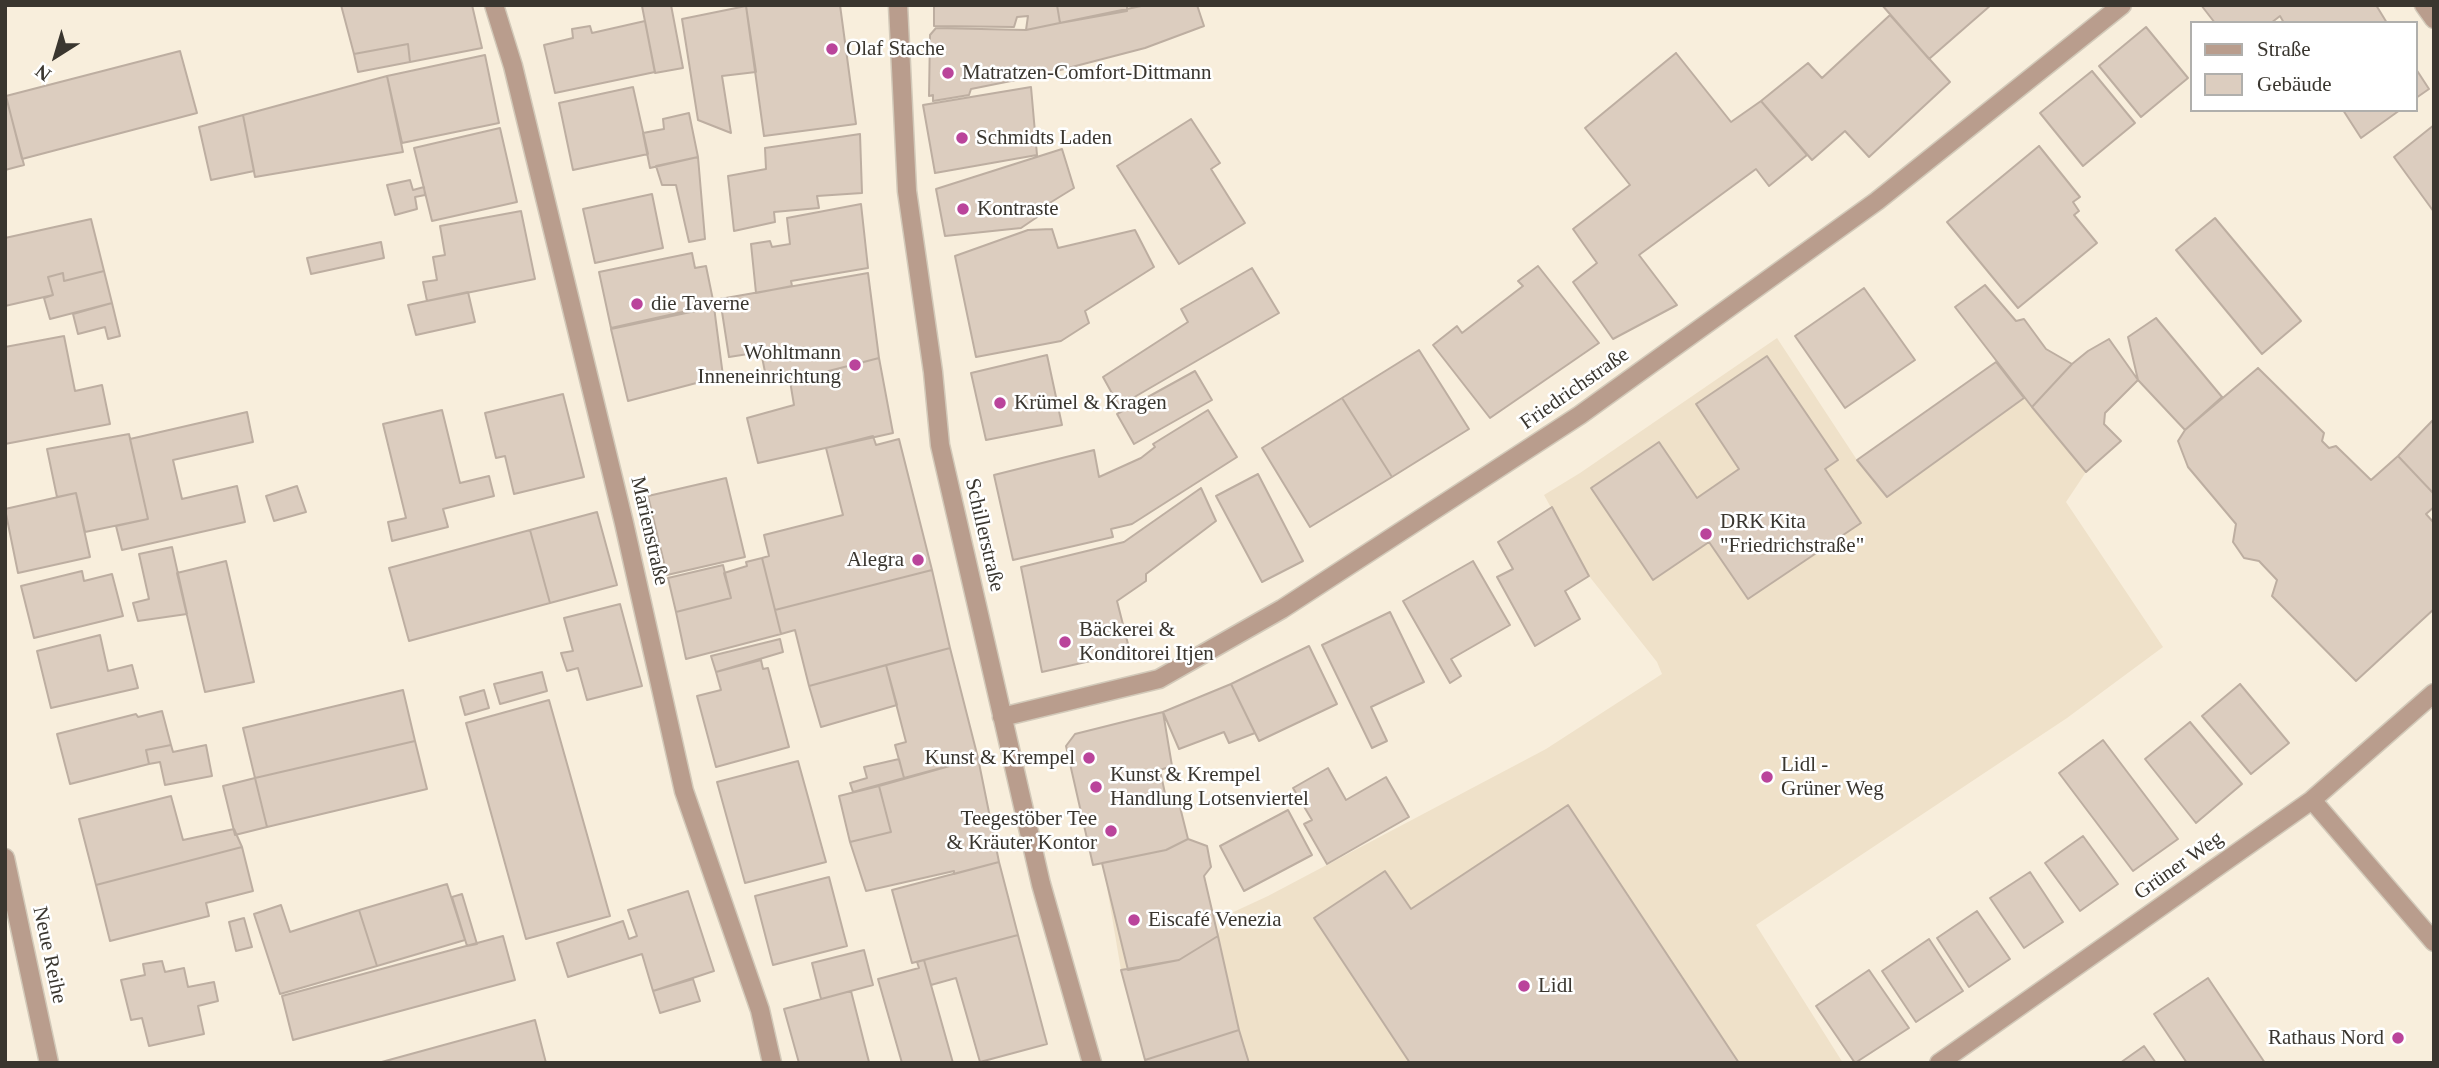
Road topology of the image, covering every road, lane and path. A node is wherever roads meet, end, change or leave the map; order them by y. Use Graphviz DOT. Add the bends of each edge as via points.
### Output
graph roads {
  1 [pos="494,5"];
  2 [pos="898,5"];
  3 [pos="2122,5"];
  4 [pos="2424,5"];
  5 [pos="2434,19"];
  6 [pos="2434,693"];
  7 [pos="1002,717"];
  8 [pos="2312,800"];
  9 [pos="5,858"];
  10 [pos="2434,942"];
  11 [pos="49,1063"];
  12 [pos="772,1063"];
  13 [pos="1092,1063"];
  14 [pos="1939,1063"];
  1 -- 12 [label="street, Marienstraße" via="513,66 624,523 684,791 760,1010"];
  2 -- 7 [label="street, Schillerstraße" via="907,191 940,445"];
  3 -- 7 [label="street, Friedrichstraße" via="1877,201 1580,415 1282,609 1159,679"];
  4 -- 5 [label="street"];
  6 -- 8 [label="street, Grüner Weg"];
  7 -- 13 [label="street, Schillerstraße" via="1041,884"];
  8 -- 10 [label="street"];
  8 -- 14 [label="street, Grüner Weg"];
  9 -- 11 [label="street, Neue Reihe"];
}
